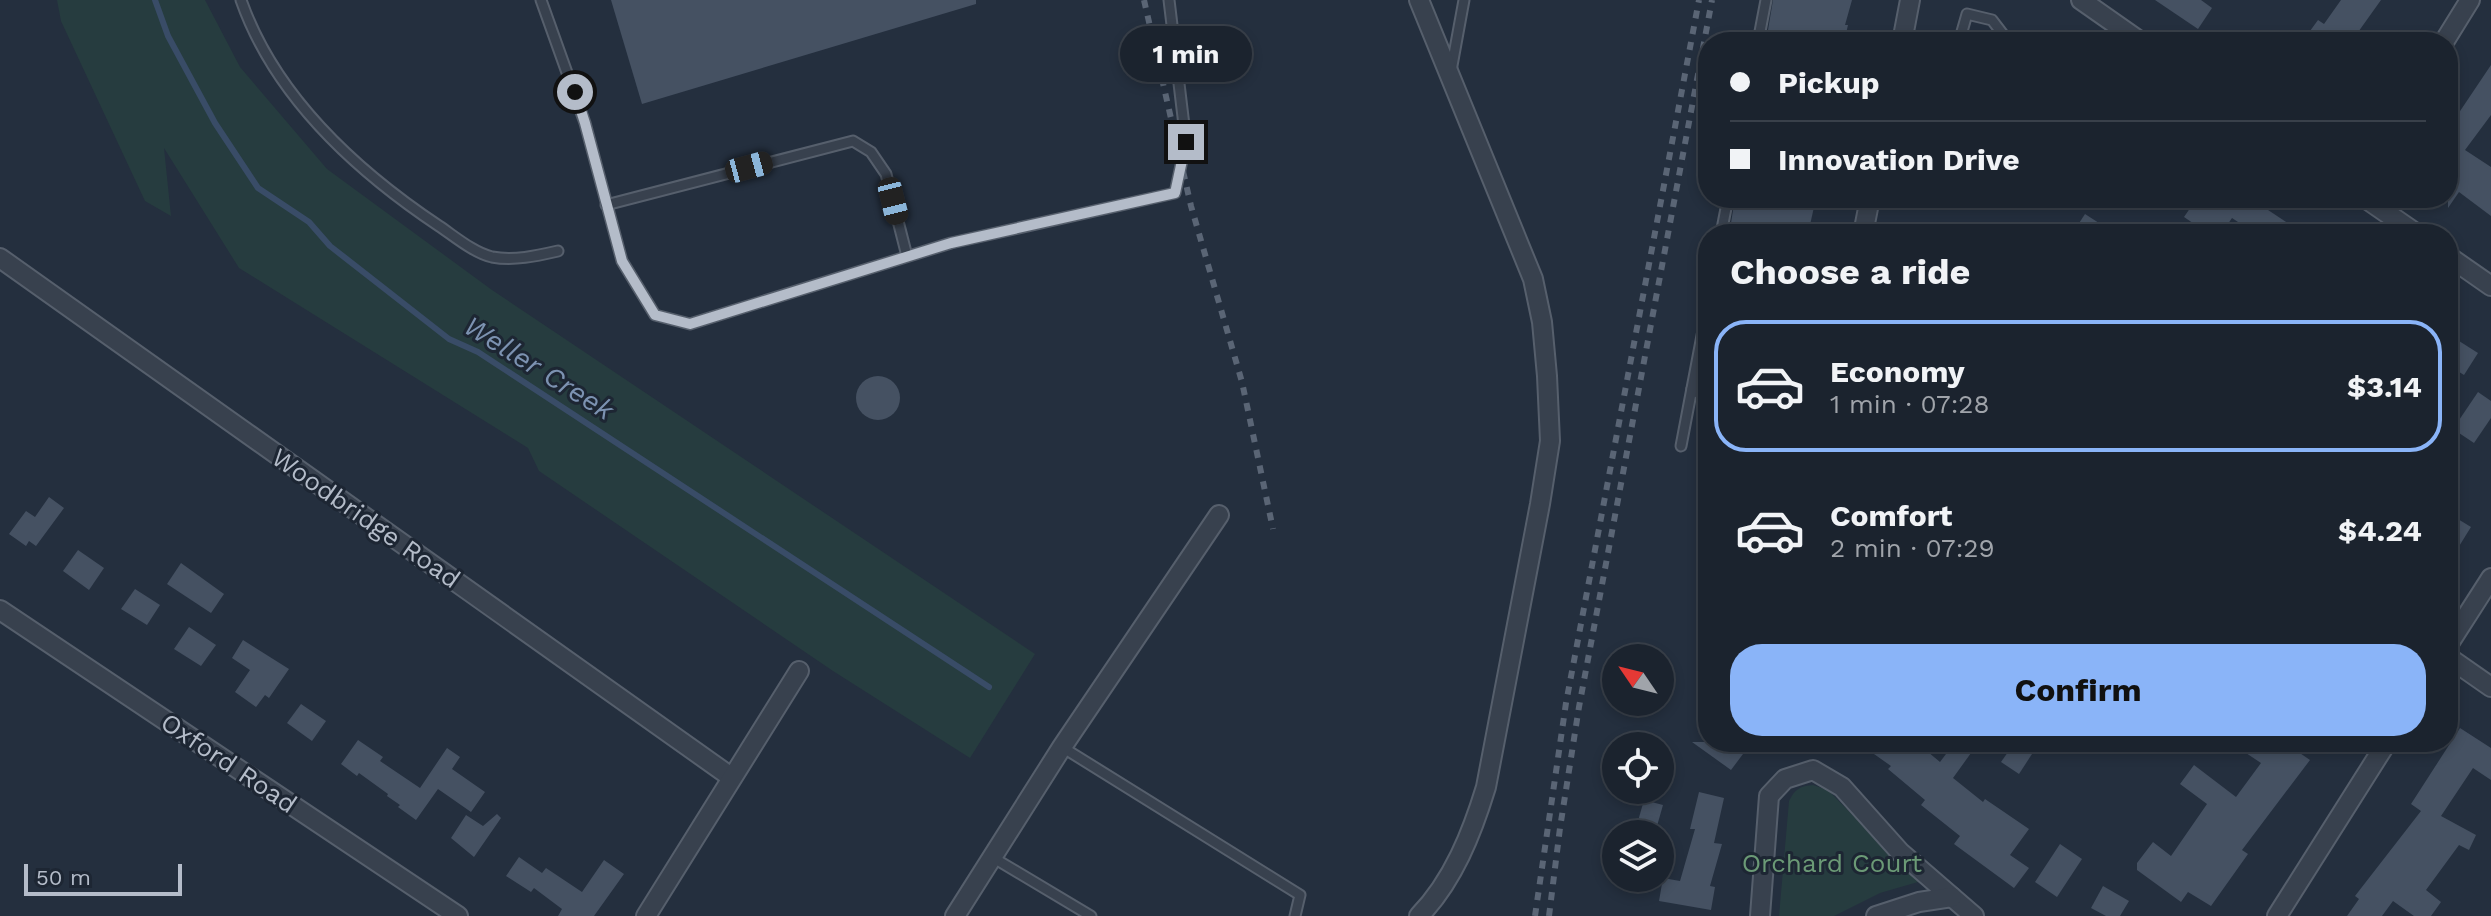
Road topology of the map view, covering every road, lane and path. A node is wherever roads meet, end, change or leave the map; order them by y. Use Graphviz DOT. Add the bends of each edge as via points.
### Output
graph roads {
  1 [pos="241,0"];
  2 [pos="541,0"];
  3 [pos="1169,0"];
  4 [pos="1419,0"];
  5 [pos="1464,0"];
  6 [pos="1766,0"];
  7 [pos="1910,0"];
  8 [pos="2081,0"];
  9 [pos="2470,0"];
  10 [pos="1760,32"];
  11 [pos="1904,32"];
  12 [pos="1962,32"];
  13 [pos="2001,32"];
  14 [pos="2127,32"];
  15 [pos="2450,32"];
  16 [pos="1450,76"];
  17 [pos="606,205"];
  18 [pos="2379,208"];
  19 [pos="2403,224"];
  20 [pos="558,251"];
  21 [pos="907,256"];
  22 [pos="0,258"];
  23 [pos="2458,263"];
  24 [pos="2491,286"];
  25 [pos="1698,357"];
  26 [pos="1692,389"];
  27 [pos="1698,393"];
  28 [pos="1681,446"];
  29 [pos="1219,515"];
  30 [pos="2491,578"];
  31 [pos="0,610"];
  32 [pos="2458,629"];
  33 [pos="2458,664"];
  34 [pos="799,671"];
  35 [pos="2491,687"];
  36 [pos="1062,747"];
  37 [pos="2381,752"];
  38 [pos="731,777"];
  39 [pos="992,857"];
  40 [pos="1952,897"];
  41 [pos="458,916"];
  42 [pos="646,916"];
  43 [pos="955,916"];
  44 [pos="1091,916"];
  45 [pos="1295,916"];
  46 [pos="1419,916"];
  47 [pos="1760,916"];
  48 [pos="1876,916"];
  49 [pos="1974,916"];
  50 [pos="2277,916"];
  1 -- 20 [label="lane" via="280,79 323,133 406,204 489,257 527,258"];
  2 -- 17 [label="lane" via="585,123"];
  3 -- 21 [label="lane" via="1186,142 1175,193"];
  4 -- 16 [label="street"];
  5 -- 16 [label="lane"];
  6 -- 10 [label="lane"];
  7 -- 11 [label="street"];
  8 -- 14 [label="street"];
  9 -- 15 [label="street"];
  12 -- 13 [label="lane" via="1967,14 1992,20"];
  16 -- 46 [label="street" via="1533,279 1542,322 1550,441 1486,787 1461,852"];
  17 -- 21 [label="lane" via="622,261 655,315 690,324"];
  17 -- 21 [label="lane" via="853,141 871,152 886,174"];
  18 -- 19 [label="street"];
  22 -- 38 [label="street, Woodbridge Road"];
  23 -- 24 [label="street"];
  25 -- 26 [label="lane"];
  26 -- 27 [label="lane"];
  26 -- 28 [label="lane"];
  29 -- 36 [label="street"];
  30 -- 32 [label="street"];
  31 -- 41 [label="street, Oxford Road"];
  33 -- 35 [label="street"];
  34 -- 38 [label="street"];
  36 -- 39 [label="street"];
  36 -- 45 [label="lane" via="1300,895"];
  37 -- 50 [label="street"];
  38 -- 42 [label="street"];
  39 -- 43 [label="street"];
  39 -- 44 [label="lane"];
  40 -- 47 [label="street" via="1900,852 1842,787 1813,770 1785,779 1769,796"];
  40 -- 48 [label="street"];
  40 -- 49 [label="street"];
}
